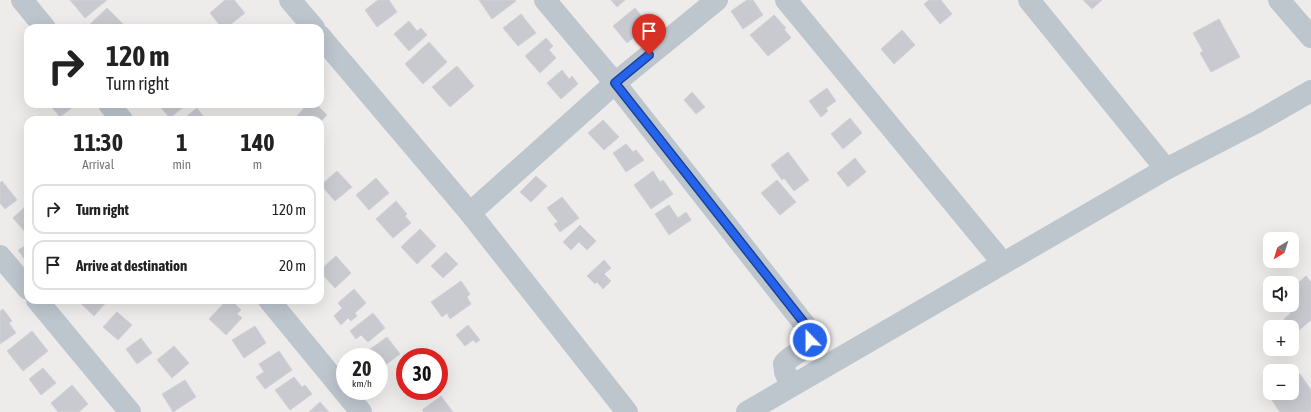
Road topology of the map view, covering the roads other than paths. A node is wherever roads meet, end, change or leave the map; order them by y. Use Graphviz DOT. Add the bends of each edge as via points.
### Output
graph roads {
  1 [pos="22,0"];
  2 [pos="290,0"];
  3 [pos="545,0"];
  4 [pos="717,0"];
  5 [pos="786,0"];
  6 [pos="1029,0"];
  7 [pos="1279,0"];
  8 [pos="42,24"];
  9 [pos="311,24"];
  10 [pos="1311,38"];
  11 [pos="324,41"];
  12 [pos="615,83"];
  13 [pos="1311,91"];
  14 [pos="112,108"];
  15 [pos="118,116"];
  16 [pos="1166,169"];
  17 [pos="470,213"];
  18 [pos="0,256"];
  19 [pos="1003,263"];
  20 [pos="24,284"];
  21 [pos="40,304"];
  22 [pos="272,304"];
  23 [pos="791,386"];
  24 [pos="130,412"];
  25 [pos="361,412"];
  26 [pos="627,412"];
  27 [pos="747,412"];
  1 -- 8 [label="street"];
  2 -- 9 [label="street"];
  3 -- 12 [label="street"];
  4 -- 12 [label="street"];
  5 -- 19 [label="street"];
  6 -- 16 [label="street"];
  7 -- 10 [label="street"];
  11 -- 17 [label="street"];
  12 -- 17 [label="street"];
  12 -- 23 [label="street" via="808,330 811,337 808,344 784,364"];
  13 -- 16 [label="street"];
  14 -- 15 [label="street"];
  16 -- 19 [label="street"];
  17 -- 26 [label="street"];
  18 -- 20 [label="street"];
  19 -- 23 [label="street"];
  21 -- 24 [label="street"];
  22 -- 25 [label="street"];
  23 -- 27 [label="street"];
}
